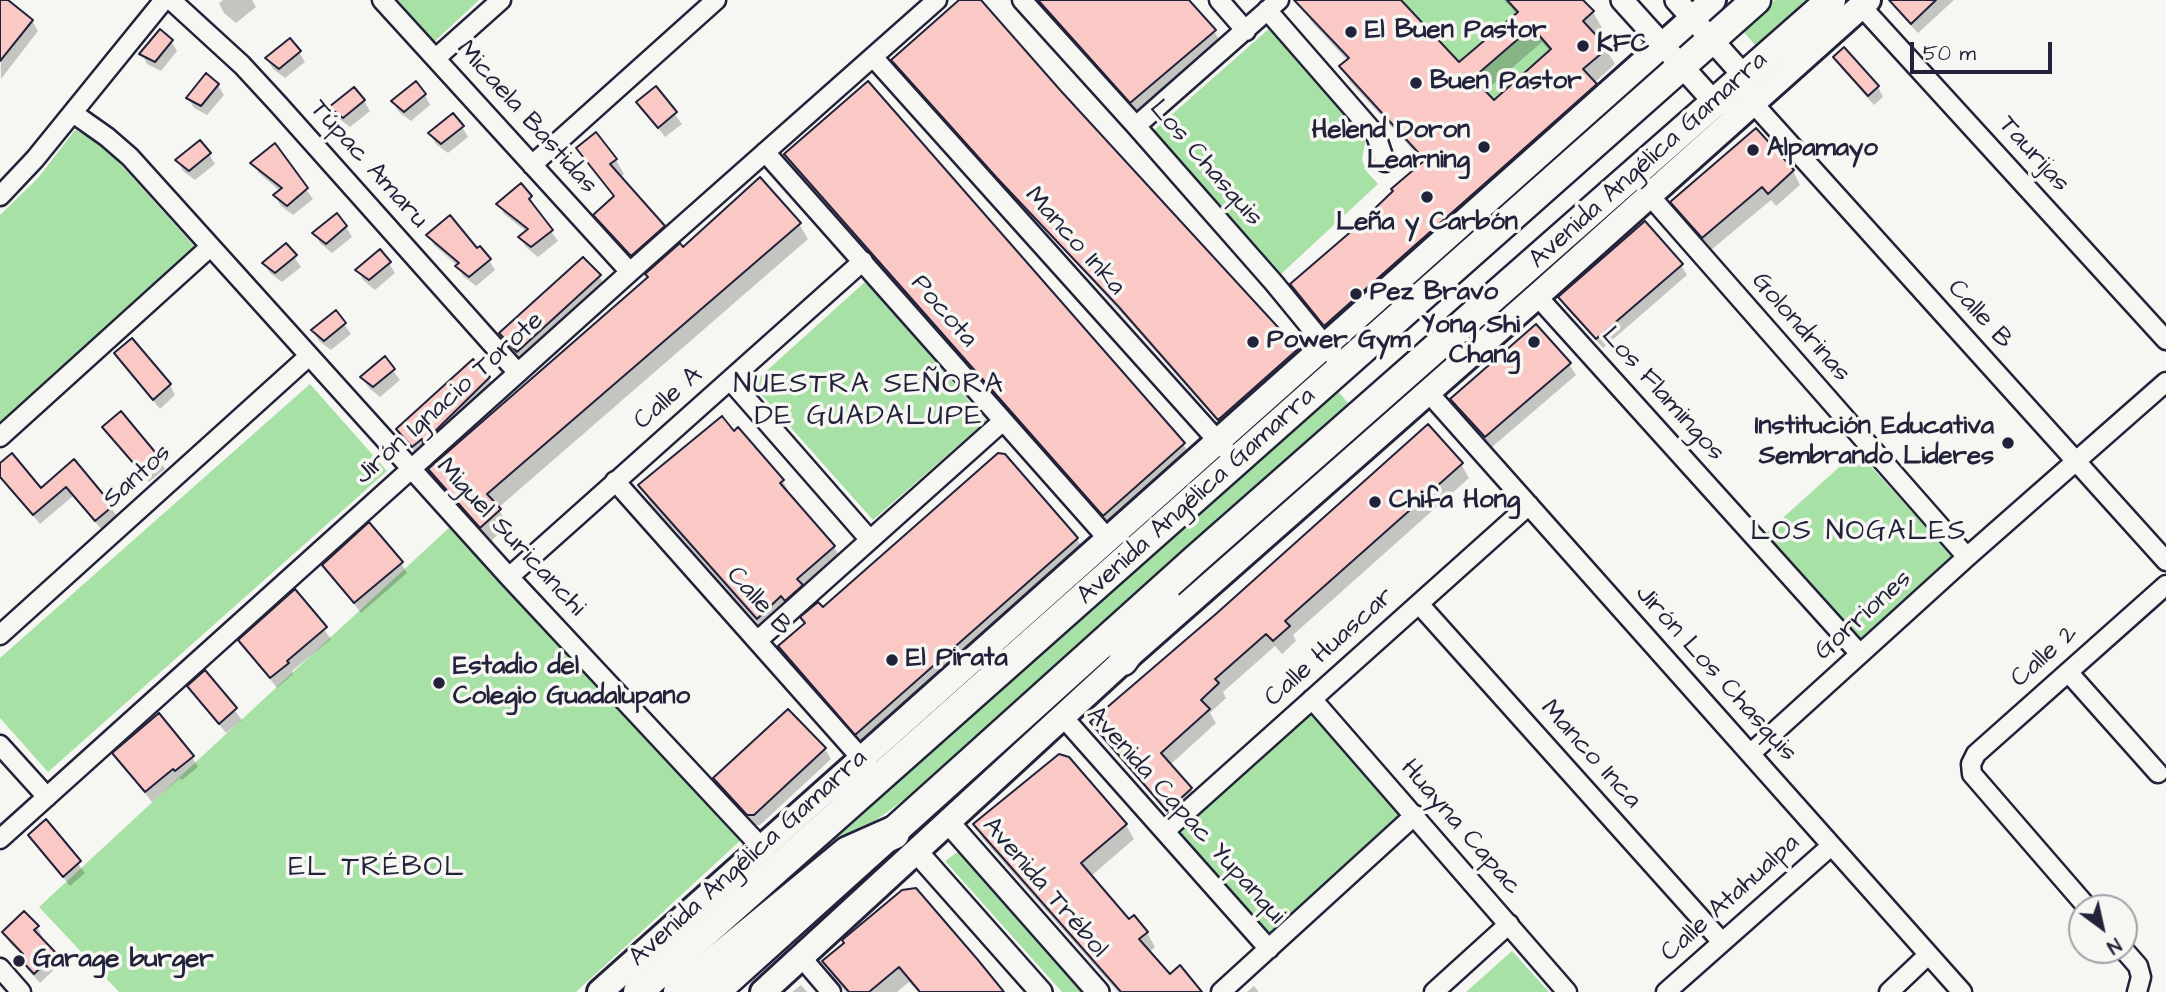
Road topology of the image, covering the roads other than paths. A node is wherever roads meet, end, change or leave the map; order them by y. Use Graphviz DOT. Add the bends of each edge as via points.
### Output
graph roads {
  1 [pos="164,0"];
  2 [pos="171,0"];
  3 [pos="382,0"];
  4 [pos="500,0"];
  5 [pos="716,0"];
  6 [pos="937,0"];
  7 [pos="1022,0"];
  8 [pos="1219,0"];
  9 [pos="1622,0"];
  10 [pos="1676,0"];
  11 [pos="1713,0"];
  12 [pos="1756,0"];
  13 [pos="1830,0"];
  14 [pos="1865,3"];
  15 [pos="1273,5"];
  16 [pos="1693,18"];
  17 [pos="1246,31"];
  18 [pos="1712,40"];
  19 [pos="1662,46"];
  20 [pos="873,57"];
  21 [pos="436,58"];
  22 [pos="1681,67"];
  23 [pos="1749,90"];
  24 [pos="1715,103"];
  25 [pos="73,113"];
  26 [pos="1136,126"];
  27 [pos="765,152"];
  28 [pos="1385,162"];
  29 [pos="532,165"];
  30 [pos="0,195"];
  31 [pos="1650,196"];
  32 [pos="210,247"];
  33 [pos="863,261"];
  34 [pos="630,272"];
  35 [pos="1537,296"];
  36 [pos="2166,340"];
  37 [pos="309,356"];
  38 [pos="1334,356"];
  39 [pos="518,373"];
  40 [pos="730,380"];
  41 [pos="2166,382"];
  42 [pos="1428,392"];
  43 [pos="1371,406"];
  44 [pos="1003,421"];
  45 [pos="0,437"];
  46 [pos="1228,452"];
  47 [pos="2076,461"];
  48 [pos="412,470"];
  49 [pos="614,481"];
  50 [pos="1529,505"];
  51 [pos="870,540"];
  52 [pos="1109,540"];
  53 [pos="1967,557"];
  54 [pos="1196,559"];
  55 [pos="2166,561"];
  56 [pos="509,577"];
  57 [pos="2166,585"];
  58 [pos="1419,604"];
  59 [pos="0,635"];
  60 [pos="757,641"];
  61 [pos="1860,654"];
  62 [pos="1123,661"];
  63 [pos="2068,672"];
  64 [pos="1312,699"];
  65 [pos="1063,717"];
  66 [pos="0,745"];
  67 [pos="1750,754"];
  68 [pos="862,759"];
  69 [pos="2158,774"];
  70 [pos="47,797"];
  71 [pos="847,805"];
  72 [pos="1415,815"];
  73 [pos="948,822"];
  74 [pos="1166,831"];
  75 [pos="0,839"];
  76 [pos="904,842"];
  77 [pos="1831,846"];
  78 [pos="762,848"];
  79 [pos="2076,894"];
  80 [pos="1508,924"];
  81 [pos="1722,942"];
  82 [pos="1269,949"];
  83 [pos="1928,955"];
  84 [pos="802,958"];
  85 [pos="2136,964"];
  86 [pos="0,968"];
  87 [pos="2138,991"];
  88 [pos="21,992"];
  89 [pos="600,992"];
  90 [pos="638,992"];
  91 [pos="680,992"];
  92 [pos="715,992"];
  93 [pos="763,992"];
  94 [pos="831,992"];
  95 [pos="1041,992"];
  96 [pos="1097,992"];
  97 [pos="1221,992"];
  98 [pos="1434,992"];
  99 [pos="1567,992"];
  100 [pos="1666,992"];
  101 [pos="1889,992"];
  102 [pos="1962,992"];
  1 -- 25 [label="street"];
  2 -- 39 [label="street, Túpac Amaru" via="269,94"];
  3 -- 21 [label="street, Micaela Bastidas"];
  4 -- 21 [label="street"];
  5 -- 29 [label="street"];
  6 -- 20 [label="street, Jirón Ignacio Torote"];
  7 -- 26 [label="street, Los Chasquis"];
  8 -- 17 [label="street"];
  9 -- 19 [label="street"];
  10 -- 16 [label="street"];
  11 -- 16 [label="main road, Avenida Angélica Gamarra"];
  12 -- 18 [label="main road, Avenida Angélica Gamarra"];
  13 -- 23 [label="main road, Avenida Angélica Gamarra"];
  14 -- 23 [label="main road, Avenida Angélica Gamarra"];
  14 -- 36 [label="street, Taurijas"];
  15 -- 17 [label="street"];
  15 -- 28 [label="street" via="1376,135"];
  16 -- 18 [label="street"];
  16 -- 19 [label="main road, Avenida Angélica Gamarra"];
  17 -- 26 [label="street"];
  18 -- 22 [label="main road, Avenida Angélica Gamarra"];
  18 -- 23 [label="street"];
  19 -- 22 [label="street"];
  19 -- 38 [label="main road, Avenida Angélica Gamarra"];
  20 -- 27 [label="street, Jirón Ignacio Torote"];
  20 -- 46 [label="street, Manco Inka"];
  21 -- 29 [label="street, Micaela Bastidas"];
  22 -- 24 [label="street"];
  22 -- 38 [label="main road, Avenida Angélica Gamarra"];
  23 -- 24 [label="main road, Avenida Angélica Gamarra"];
  23 -- 31 [label="main road, Avenida Angélica Gamarra"];
  23 -- 47 [label="street, Calle B"];
  24 -- 43 [label="main road, Avenida Angélica Gamarra"];
  25 -- 30 [label="street"];
  25 -- 32 [label="street, Miguel Suricanchi" via="130,157"];
  26 -- 38 [label="street, Los Chasquis"];
  27 -- 33 [label="street, Pocota"];
  27 -- 34 [label="street, Jirón Ignacio Torote"];
  29 -- 34 [label="street, Micaela Bastidas"];
  31 -- 35 [label="main road, Avenida Angélica Gamarra"];
  31 -- 53 [label="street, Golondrinas"];
  32 -- 37 [label="street, Miguel Suricanchi"];
  32 -- 45 [label="street"];
  33 -- 40 [label="street, Calle A"];
  33 -- 44 [label="street, Pocota"];
  34 -- 39 [label="street, Jirón Ignacio Torote"];
  35 -- 42 [label="main road, Avenida Angélica Gamarra"];
  35 -- 61 [label="street, Los Flamingos"];
  37 -- 48 [label="street, Miguel Suricanchi"];
  37 -- 59 [label="street, Santos"];
  38 -- 43 [label="main road" via="1363,383"];
  38 -- 46 [label="main road, Avenida Angélica Gamarra"];
  39 -- 48 [label="street, Jirón Ignacio Torote"];
  40 -- 49 [label="street, Calle A"];
  40 -- 51 [label="street"];
  41 -- 47 [label="street, Gorriones"];
  42 -- 50 [label="street, Jirón Los Chasquis"];
  42 -- 62 [label="main road, Avenida Angélica Gamarra"];
  43 -- 54 [label="main road, Avenida Angélica Gamarra"];
  44 -- 51 [label="street"];
  44 -- 52 [label="street, Pocota"];
  46 -- 52 [label="main road, Avenida Angélica Gamarra"];
  46 -- 71 [label="main road, Avenida Angélica Gamarra" via="963,706"];
  47 -- 53 [label="street, Gorriones"];
  47 -- 55 [label="street, Calle B"];
  48 -- 56 [label="street, Miguel Suricanchi"];
  48 -- 70 [label="street, Jirón Ignacio Torote"];
  49 -- 56 [label="street, Calle A"];
  49 -- 60 [label="street, Calle B"];
  50 -- 58 [label="street, Calle Huascar"];
  50 -- 67 [label="street, Jirón Los Chasquis"];
  51 -- 60 [label="street"];
  52 -- 68 [label="main road, Avenida Angélica Gamarra"];
  53 -- 61 [label="street, Gorriones"];
  54 -- 62 [label="main road"];
  54 -- 76 [label="main road, Avenida Angélica Gamarra"];
  56 -- 78 [label="street, Miguel Suricanchi"];
  57 -- 63 [label="street, Calle 2"];
  58 -- 64 [label="street, Calle Huascar"];
  58 -- 81 [label="street, Manco Inca"];
  60 -- 68 [label="street, Calle B"];
  61 -- 67 [label="street, Gorriones"];
  62 -- 65 [label="main road, Avenida Angélica Gamarra"];
  63 -- 69 [label="street"];
  63 -- 79 [label="street, Calle 2" via="1970,764 1972,774"];
  64 -- 72 [label="street, Huayna Capac"];
  64 -- 74 [label="street, Calle Huascar"];
  65 -- 73 [label="main road, Avenida Angélica Gamarra"];
  65 -- 74 [label="street, Avenida Capac Yupanqui"];
  66 -- 70 [label="street"];
  67 -- 77 [label="street, Jirón Los Chasquis"];
  68 -- 71 [label="main road"];
  68 -- 78 [label="main road, Avenida Angélica Gamarra"];
  70 -- 75 [label="street, Jirón Ignacio Torote"];
  71 -- 90 [label="main road, Avenida Angélica Gamarra"];
  72 -- 80 [label="street, Huayna Capac"];
  72 -- 82 [label="street"];
  73 -- 76 [label="main road, Avenida Angélica Gamarra"];
  73 -- 96 [label="street, Avenida Trébol"];
  74 -- 82 [label="street, Avenida Capac Yupanqui"];
  76 -- 84 [label="main road, Avenida Angélica Gamarra"];
  76 -- 91 [label="highway" via="848,853"];
  76 -- 92 [label="main road, Avenida Angélica Gamarra"];
  76 -- 95 [label="street"];
  77 -- 81 [label="street, Calle Atahualpa"];
  77 -- 83 [label="street, Jirón Los Chasquis"];
  78 -- 89 [label="main road, Avenida Angélica Gamarra"];
  80 -- 98 [label="street"];
  80 -- 99 [label="street, Huayna Capac"];
  81 -- 100 [label="street, Calle Atahualpa"];
  82 -- 97 [label="street"];
  83 -- 101 [label="street"];
  83 -- 102 [label="street, Jirón Los Chasquis"];
  84 -- 93 [label="main road, Avenida Angélica Gamarra"];
  84 -- 94 [label="street"];
  85 -- 87 [label="street" via="2141,977"];
  86 -- 88 [label="street"];
}
